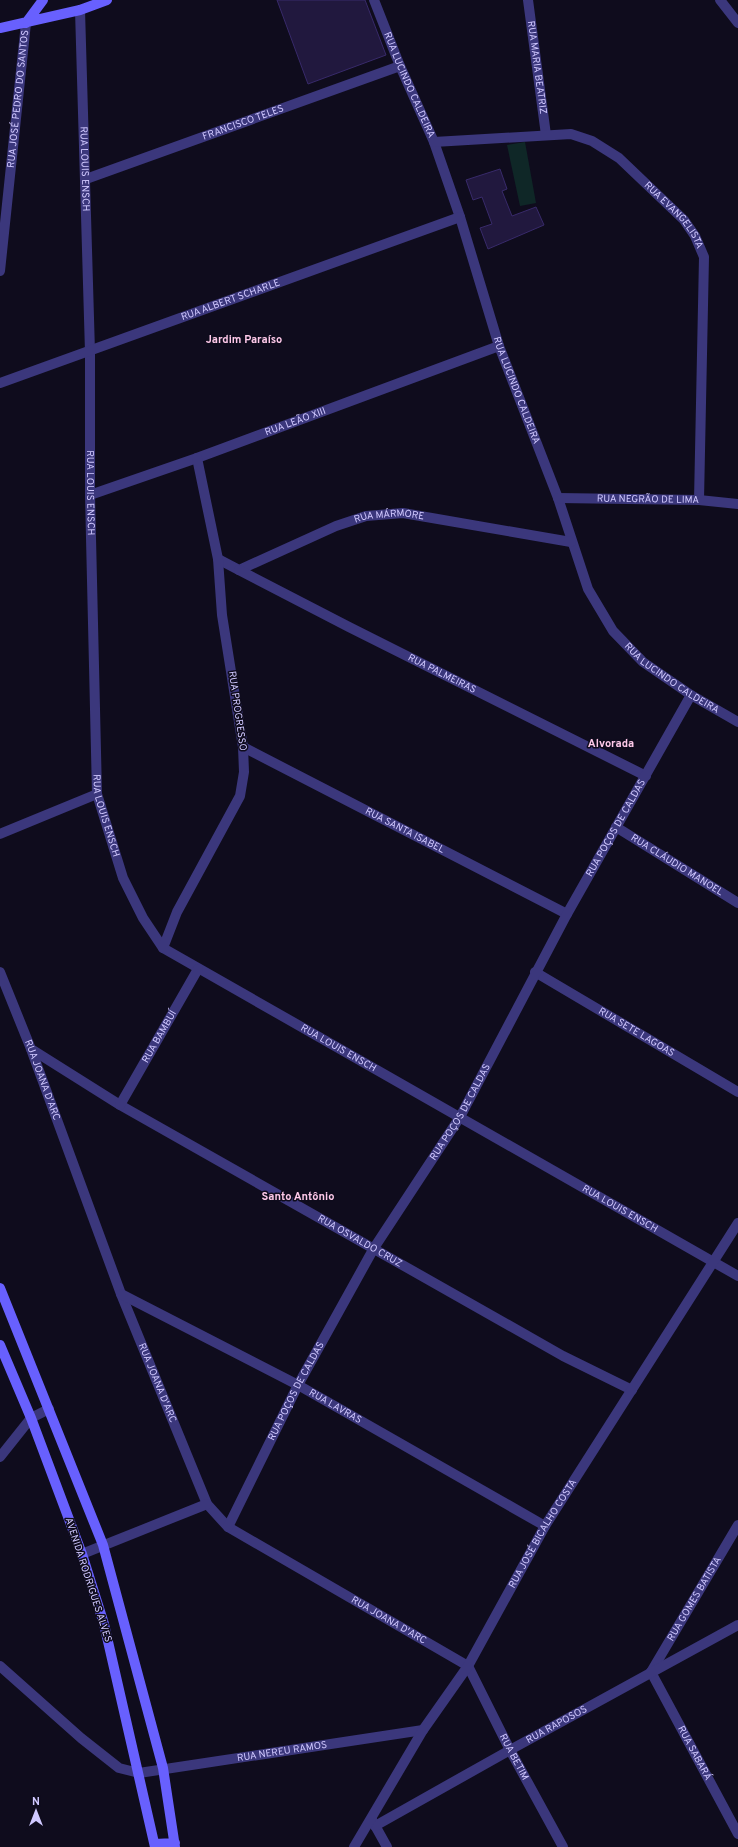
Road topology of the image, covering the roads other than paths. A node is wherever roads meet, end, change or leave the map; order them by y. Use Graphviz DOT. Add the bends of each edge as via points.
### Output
graph roads {
  1 [pos="43,0"];
  2 [pos="108,0"];
  3 [pos="374,0"];
  4 [pos="528,0"];
  5 [pos="720,0"];
  6 [pos="80,10"];
  7 [pos="26,23"];
  8 [pos="738,23"];
  9 [pos="0,28"];
  10 [pos="400,66"];
  11 [pos="546,134"];
  12 [pos="434,142"];
  13 [pos="86,179"];
  14 [pos="460,217"];
  15 [pos="0,271"];
  16 [pos="499,346"];
  17 [pos="90,352"];
  18 [pos="0,383"];
  19 [pos="197,458"];
  20 [pos="90,494"];
  21 [pos="558,498"];
  22 [pos="699,500"];
  23 [pos="738,504"];
  24 [pos="571,542"];
  25 [pos="218,559"];
  26 [pos="239,570"];
  27 [pos="691,695"];
  28 [pos="738,722"];
  29 [pos="243,747"];
  30 [pos="646,776"];
  31 [pos="97,794"];
  32 [pos="616,827"];
  33 [pos="0,834"];
  34 [pos="738,903"];
  35 [pos="567,914"];
  36 [pos="162,948"];
  37 [pos="198,969"];
  38 [pos="0,972"];
  39 [pos="535,972"];
  40 [pos="30,1049"];
  41 [pos="738,1092"];
  42 [pos="120,1105"];
  43 [pos="460,1117"];
  44 [pos="738,1223"];
  45 [pos="374,1248"];
  46 [pos="715,1262"];
  47 [pos="738,1276"];
  48 [pos="0,1288"];
  49 [pos="121,1294"];
  50 [pos="0,1345"];
  51 [pos="298,1386"];
  52 [pos="632,1390"];
  53 [pos="49,1409"];
  54 [pos="31,1418"];
  55 [pos="0,1457"];
  56 [pos="207,1504"];
  57 [pos="738,1525"];
  58 [pos="545,1526"];
  59 [pos="228,1527"];
  60 [pos="103,1545"];
  61 [pos="82,1554"];
  62 [pos="738,1625"];
  63 [pos="0,1666"];
  64 [pos="468,1666"];
  65 [pos="651,1672"];
  66 [pos="423,1730"];
  67 [pos="510,1750"];
  68 [pos="163,1768"];
  69 [pos="139,1773"];
  70 [pos="373,1822"];
  71 [pos="738,1834"];
  72 [pos="175,1845"];
  73 [pos="155,1846"];
  74 [pos="354,1847"];
  75 [pos="387,1847"];
  76 [pos="563,1847"];
  1 -- 7 [label="street"];
  2 -- 6 [label="street"];
  3 -- 10 [label="street, RUA LUCINDO CALDEIRA"];
  4 -- 11 [label="street, RUA MARIA BEATRIZ"];
  5 -- 8 [label="street"];
  6 -- 7 [label="street"];
  6 -- 13 [label="street, RUA LOUIS ENSCH"];
  7 -- 9 [label="street"];
  7 -- 15 [label="street, RUA JOSÉ PEDRO DO SANTOS"];
  10 -- 12 [label="street, RUA LUCINDO CALDEIRA"];
  10 -- 13 [label="street, FRANCISCO TELES"];
  11 -- 12 [label="street, RUA EVANGELISTA"];
  11 -- 22 [label="street, RUA EVANGELISTA" via="571,134 592,141 619,158 684,220 695,236 704,257"];
  12 -- 14 [label="street, RUA LUCINDO CALDEIRA"];
  13 -- 17 [label="street, RUA LOUIS ENSCH"];
  14 -- 16 [label="street, RUA LUCINDO CALDEIRA"];
  14 -- 17 [label="street, RUA ALBERT SCHARLE"];
  16 -- 19 [label="street, RUA LEÃO XIII"];
  16 -- 21 [label="street, RUA LUCINDO CALDEIRA"];
  17 -- 18 [label="street, RUA ALBERT SCHARLE"];
  17 -- 20 [label="street, RUA LOUIS ENSCH"];
  19 -- 20 [label="street, RUA LEÃO XIII"];
  19 -- 25 [label="street, RUA PROGRESSO"];
  20 -- 31 [label="street, RUA LOUIS ENSCH"];
  21 -- 22 [label="street, RUA NEGRÃO DE LIMA"];
  21 -- 24 [label="street, RUA LUCINDO CALDEIRA"];
  22 -- 23 [label="street, RUA NEGRÃO DE LIMA"];
  24 -- 26 [label="street, RUA MÁRMORE" via="403,513 366,516 336,526"];
  24 -- 27 [label="street, RUA LUCINDO CALDEIRA" via="588,589 613,631 643,662"];
  25 -- 26 [label="street"];
  25 -- 29 [label="street, RUA PROGRESSO" via="222,615"];
  26 -- 30 [label="street, RUA PALMEIRAS"];
  27 -- 28 [label="street, RUA LUCINDO CALDEIRA"];
  27 -- 30 [label="street, RUA POÇOS DE CALDAS"];
  29 -- 35 [label="street, RUA SANTA ISABEL"];
  29 -- 36 [label="street, RUA PROGRESSO" via="244,772 240,796 177,912"];
  30 -- 32 [label="street, RUA POÇOS DE CALDAS"];
  31 -- 33 [label="street"];
  31 -- 36 [label="street, RUA LOUIS ENSCH" via="123,878 142,918"];
  32 -- 34 [label="street, RUA CLÁUDIO MANOEL"];
  32 -- 35 [label="street, RUA POÇOS DE CALDAS"];
  35 -- 39 [label="street, RUA POÇOS DE CALDAS"];
  36 -- 37 [label="street, RUA LOUIS ENSCH"];
  37 -- 42 [label="street, RUA BAMBUÍ"];
  37 -- 43 [label="street, RUA LOUIS ENSCH"];
  38 -- 40 [label="street, RUA JOANA D'ARC"];
  39 -- 41 [label="street, RUA SETE LAGOAS"];
  39 -- 43 [label="street, RUA POÇOS DE CALDAS"];
  40 -- 42 [label="street, RUA OSVALDO CRUZ"];
  40 -- 49 [label="street, RUA JOANA D'ARC"];
  42 -- 45 [label="street, RUA OSVALDO CRUZ"];
  43 -- 45 [label="street, RUA POÇOS DE CALDAS"];
  43 -- 46 [label="street, RUA LOUIS ENSCH"];
  44 -- 46 [label="street, RUA JOSÉ BICALHO COSTA"];
  45 -- 51 [label="street, RUA POÇOS DE CALDAS"];
  45 -- 52 [label="street, RUA OSVALDO CRUZ" via="563,1356"];
  46 -- 47 [label="street, RUA LOUIS ENSCH"];
  46 -- 52 [label="street, RUA JOSÉ BICALHO COSTA"];
  48 -- 53 [label="street, AVENIDA RODRIGUES ALVES"];
  49 -- 51 [label="street, RUA LAVRAS"];
  49 -- 56 [label="street, RUA JOANA D'ARC"];
  50 -- 54 [label="street, AVENIDA RODRIGUES ALVES"];
  51 -- 58 [label="street, RUA LAVRAS"];
  51 -- 59 [label="street, RUA POÇOS DE CALDAS"];
  52 -- 58 [label="street, RUA JOSÉ BICALHO COSTA"];
  53 -- 54 [label="street"];
  53 -- 60 [label="street, AVENIDA RODRIGUES ALVES"];
  54 -- 55 [label="street"];
  54 -- 61 [label="street, AVENIDA RODRIGUES ALVES"];
  56 -- 59 [label="street, RUA JOANA D'ARC"];
  56 -- 60 [label="street"];
  57 -- 65 [label="street, RUA GOMES BATISTA"];
  58 -- 64 [label="street, RUA JOSÉ BICALHO COSTA"];
  59 -- 64 [label="street, RUA JOANA D'ARC"];
  60 -- 61 [label="street"];
  60 -- 68 [label="street, AVENIDA RODRIGUES ALVES"];
  61 -- 69 [label="street, AVENIDA RODRIGUES ALVES" via="104,1624"];
  62 -- 65 [label="street, RUA RAPOSOS"];
  63 -- 69 [label="street" via="119,1768"];
  64 -- 66 [label="street, RUA JOSÉ BICALHO COSTA"];
  64 -- 67 [label="street, RUA BETIM"];
  65 -- 67 [label="street, RUA RAPOSOS"];
  65 -- 71 [label="street, RUA SABARÁ"];
  66 -- 68 [label="street, RUA NEREU RAMOS"];
  66 -- 70 [label="street, RUA JOSÉ BICALHO COSTA"];
  67 -- 70 [label="street, RUA RAPOSOS"];
  67 -- 76 [label="street, RUA BETIM"];
  68 -- 69 [label="street, RUA NEREU RAMOS"];
  68 -- 72 [label="street, AVENIDA RODRIGUES ALVES"];
  69 -- 73 [label="street, AVENIDA RODRIGUES ALVES"];
  70 -- 74 [label="street, RUA JOSÉ BICALHO COSTA"];
  70 -- 75 [label="street"];
  72 -- 73 [label="street"];
}
